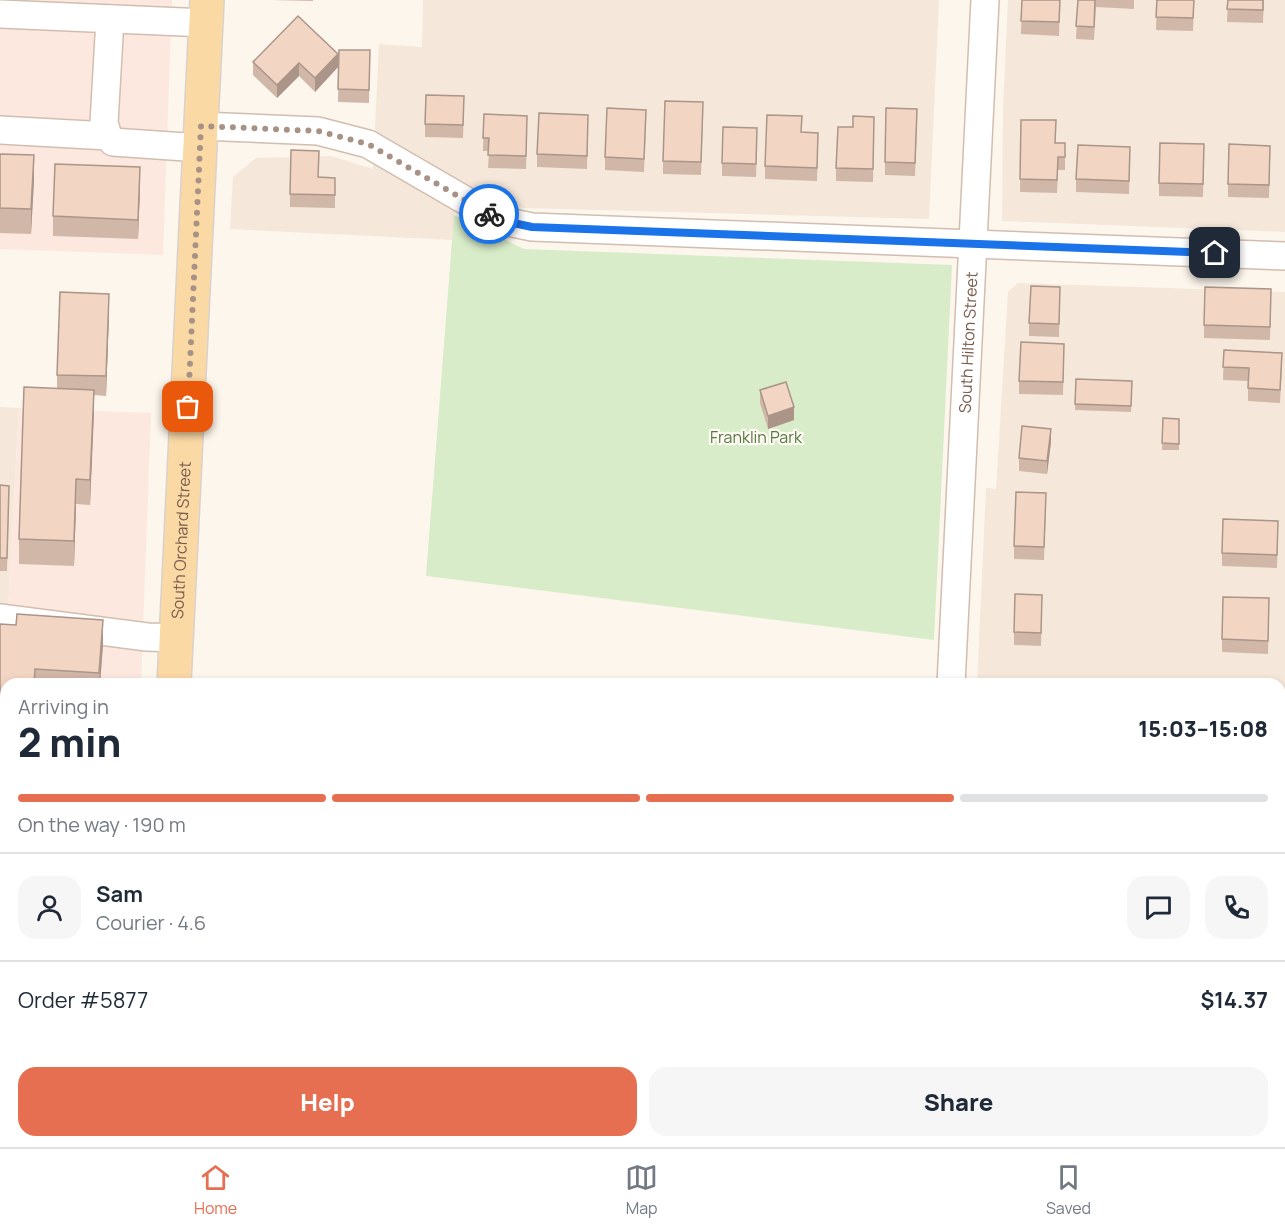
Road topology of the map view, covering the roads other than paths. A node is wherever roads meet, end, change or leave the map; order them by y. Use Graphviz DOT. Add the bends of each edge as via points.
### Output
graph roads {
  1 [pos="985,0"];
  2 [pos="206,12"];
  3 [pos="0,14"];
  4 [pos="110,19"];
  5 [pos="0,130"];
  6 [pos="108,136"];
  7 [pos="201,137"];
  8 [pos="973,244"];
  9 [pos="1285,256"];
  10 [pos="0,618"];
  11 [pos="177,638"];
  12 [pos="174,678"];
  13 [pos="951,678"];
  1 -- 8 [label="street, South Hilton Street"];
  2 -- 4 [label="street"];
  2 -- 7 [label="main road, South Orchard Street"];
  3 -- 4 [label="street"];
  4 -- 6 [label="street" via="104,123"];
  5 -- 6 [label="street"];
  6 -- 7 [label="street" via="113,141"];
  7 -- 8 [label="street" via="318,131 368,144 487,213 532,227"];
  7 -- 11 [label="main road, South Orchard Street"];
  8 -- 9 [label="street"];
  8 -- 13 [label="street, South Hilton Street"];
  10 -- 11 [label="street"];
  11 -- 12 [label="main road, South Orchard Street"];
}
